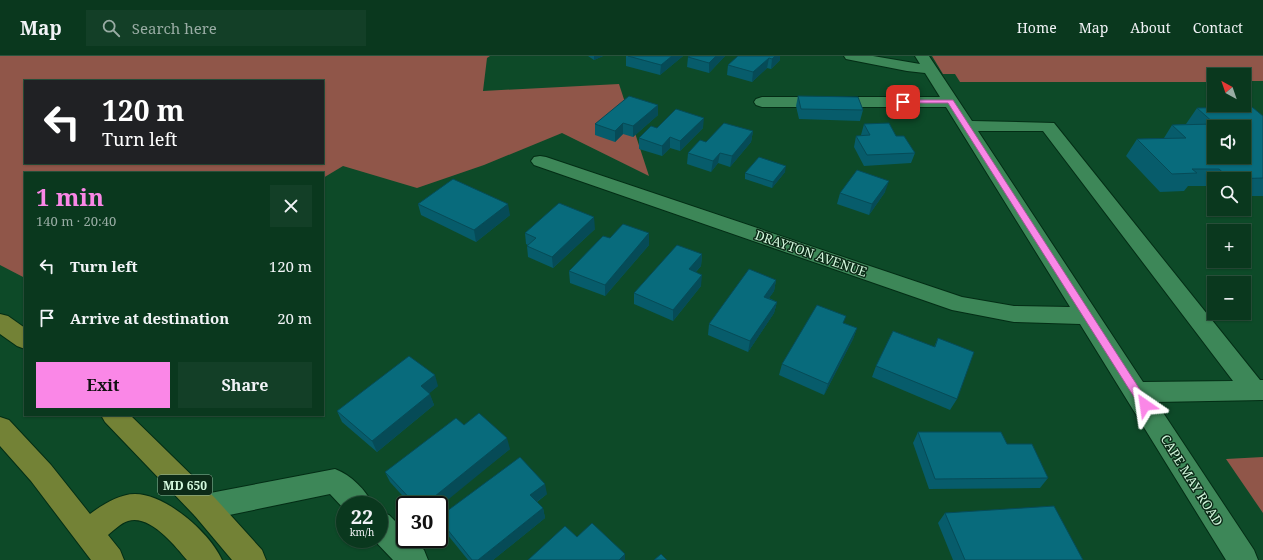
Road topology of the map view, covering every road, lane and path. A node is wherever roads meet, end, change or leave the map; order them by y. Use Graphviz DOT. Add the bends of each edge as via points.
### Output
graph roads {
  1 [pos="851,56"];
  2 [pos="926,62"];
  3 [pos="762,102"];
  4 [pos="950,102"];
  5 [pos="966,126"];
  6 [pos="540,161"];
  7 [pos="1087,316"];
  8 [pos="0,322"];
  9 [pos="24,339"];
  10 [pos="1259,390"];
  11 [pos="1136,392"];
  12 [pos="115,416"];
  13 [pos="0,428"];
  14 [pos="350,496"];
  15 [pos="205,507"];
  16 [pos="89,533"];
  17 [pos="388,534"];
  18 [pos="109,560"];
  19 [pos="207,560"];
  20 [pos="251,560"];
  21 [pos="413,560"];
  22 [pos="1243,560"];
  1 -- 2 [label="street" via="907,67"];
  2 -- 4 [label="street, CAPE MAY ROAD"];
  3 -- 4 [label="street"];
  4 -- 5 [label="street, CAPE MAY ROAD"];
  5 -- 7 [label="street, CAPE MAY ROAD"];
  5 -- 10 [label="street" via="1048,126"];
  6 -- 7 [label="street, DRAYTON AVENUE" via="960,304 1014,314"];
  7 -- 11 [label="street, CAPE MAY ROAD"];
  8 -- 9 [label="main road"];
  10 -- 11 [label="street"];
  11 -- 22 [label="street, CAPE MAY ROAD"];
  12 -- 15 [label="main road, MD 650"];
  13 -- 16 [label="main road" via="41,473"];
  14 -- 15 [label="street" via="335,481"];
  15 -- 20 [label="main road, MD 650"];
  16 -- 18 [label="main road"];
  16 -- 19 [label="main road" via="117,512 134,506 152,510 172,524"];
  17 -- 21 [label="street"];
}
